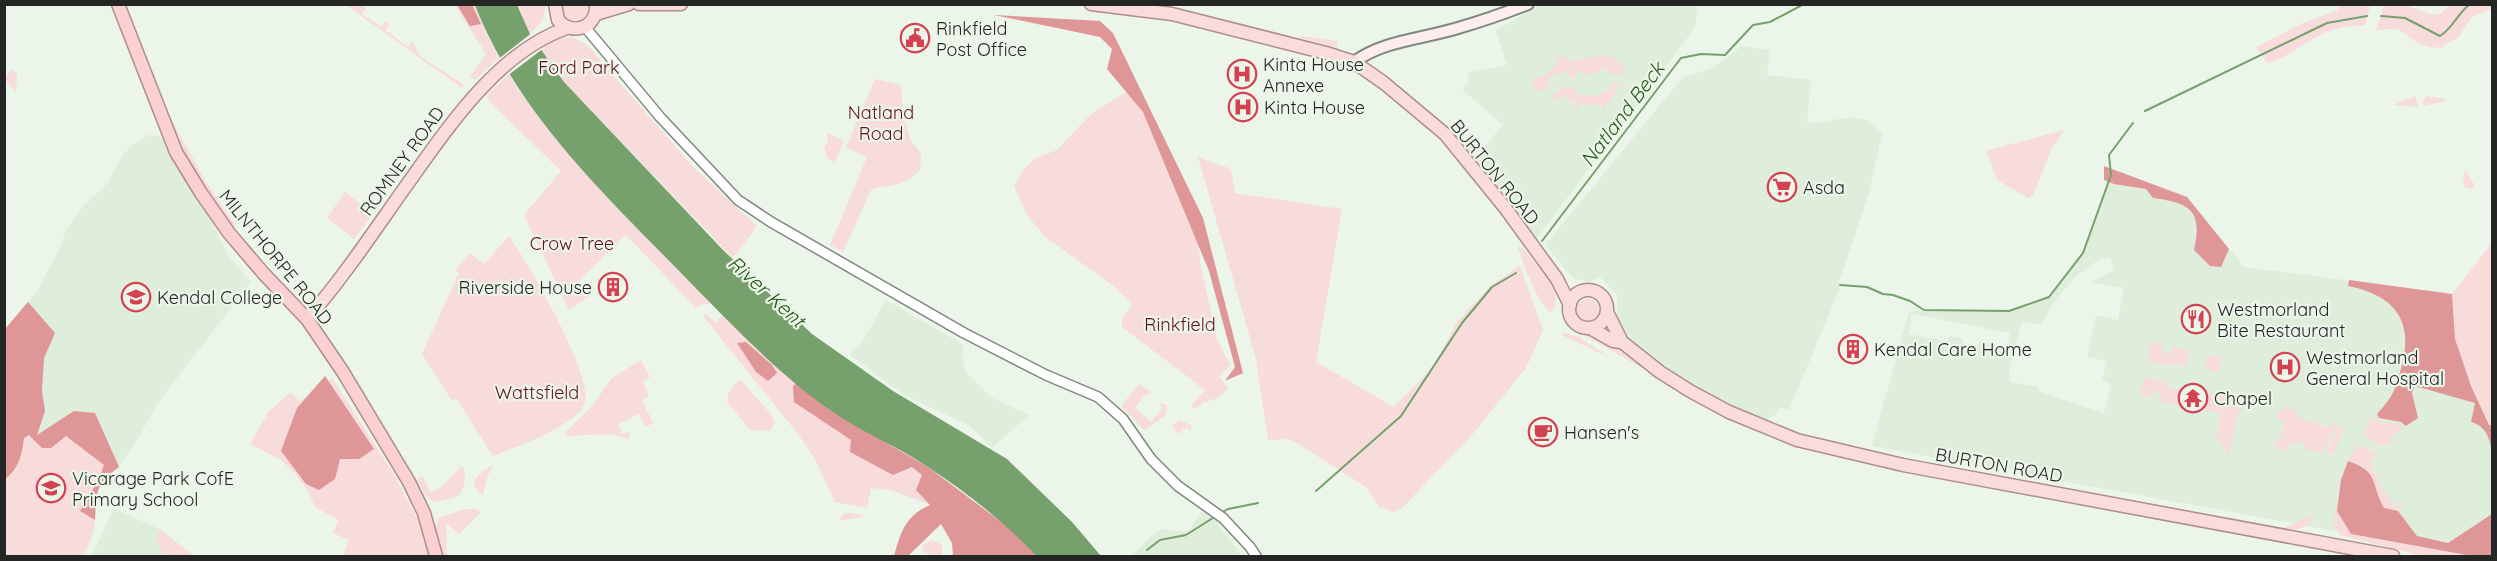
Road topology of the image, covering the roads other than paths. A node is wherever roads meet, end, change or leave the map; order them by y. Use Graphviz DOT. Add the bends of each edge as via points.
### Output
graph roads {
  1 [pos="118,4"];
  2 [pos="629,4"];
  3 [pos="639,4"];
  4 [pos="681,4"];
  5 [pos="1091,4"];
  6 [pos="1528,4"];
  7 [pos="555,7"];
  8 [pos="596,9"];
  9 [pos="585,27"];
  10 [pos="567,28"];
  11 [pos="547,33"];
  12 [pos="1354,62"];
  13 [pos="1557,279"];
  14 [pos="1583,291"];
  15 [pos="1570,305"];
  16 [pos="1607,312"];
  17 [pos="307,319"];
  18 [pos="1590,328"];
  19 [pos="1622,342"];
  20 [pos="436,556"];
  21 [pos="1256,556"];
  22 [pos="2393,556"];
  1 -- 17 [label="highway, MILNTHORPE ROAD" via="176,152 232,236"];
  2 -- 8 [label="main road"];
  3 -- 4 [label="main road"];
  5 -- 12 [label="main road, BURTON ROAD" via="1172,14"];
  6 -- 12 [label="main road" via="1459,28 1382,46"];
  7 -- 10 [label="main road" via="558,20"];
  7 -- 11 [label="main road"];
  8 -- 9 [label="main road"];
  9 -- 10 [label="main road, ROMNEY ROAD"];
  9 -- 21 [label="street" via="660,117 738,200 970,336 1098,397 1123,419 1151,459 1178,486 1223,518"];
  10 -- 11 [label="main road, ROMNEY ROAD"];
  11 -- 17 [label="main road, ROMNEY ROAD" via="494,75 465,105"];
  12 -- 13 [label="main road, BURTON ROAD" via="1445,134"];
  13 -- 14 [label="main road, BURTON ROAD"];
  13 -- 15 [label="main road, BURTON ROAD"];
  14 -- 15 [label="main road"];
  14 -- 16 [label="main road" via="1602,296"];
  15 -- 18 [label="main road" via="1575,322"];
  16 -- 18 [label="main road" via="1602,323"];
  16 -- 19 [label="main road, BURTON ROAD"];
  17 -- 20 [label="highway, MILNTHORPE ROAD" via="409,482 424,513"];
  18 -- 19 [label="main road, BURTON ROAD"];
  19 -- 22 [label="main road, BURTON ROAD" via="1689,391 1756,424 1807,442 1904,465"];
}
